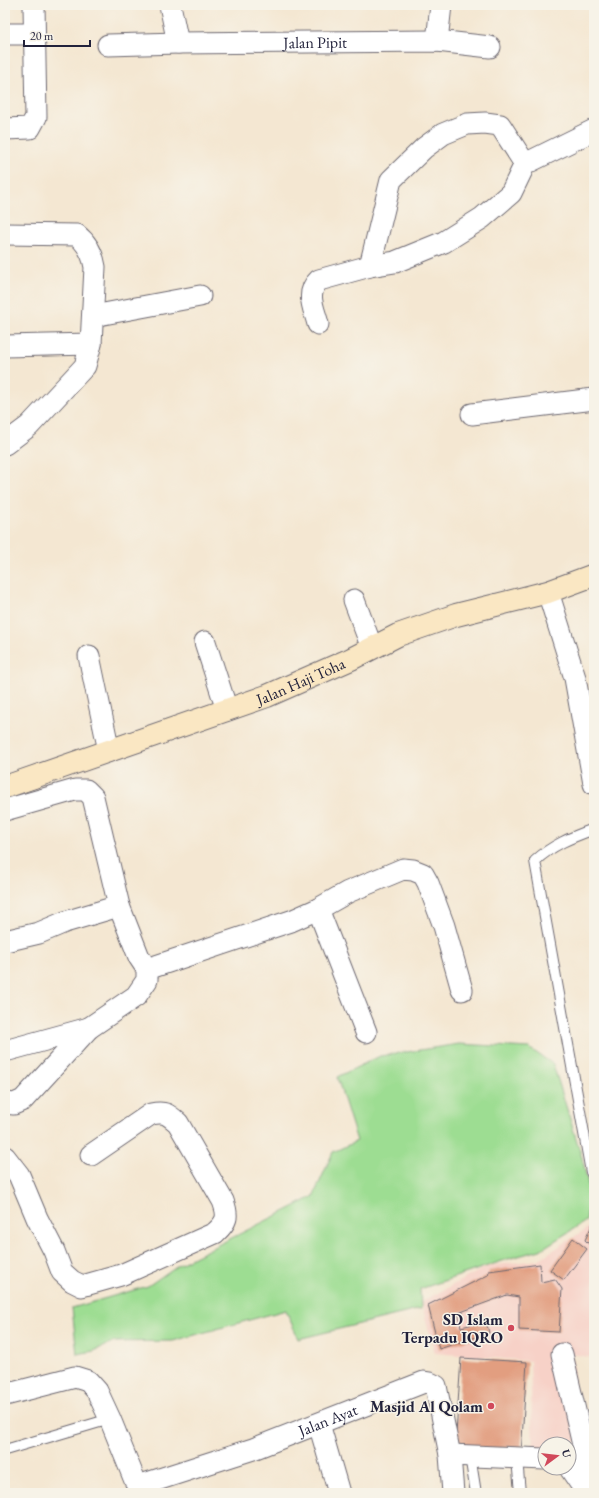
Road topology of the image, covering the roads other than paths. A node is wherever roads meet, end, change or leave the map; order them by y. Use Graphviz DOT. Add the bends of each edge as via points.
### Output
graph roads {
  1 [pos="34,5"];
  2 [pos="170,5"];
  3 [pos="440,5"];
  4 [pos="5,34"];
  5 [pos="34,34"];
  6 [pos="437,41"];
  7 [pos="178,43"];
  8 [pos="108,45"];
  9 [pos="490,47"];
  10 [pos="5,129"];
  11 [pos="594,130"];
  12 [pos="525,164"];
  13 [pos="5,234"];
  14 [pos="370,266"];
  15 [pos="200,296"];
  16 [pos="93,316"];
  17 [pos="318,324"];
  18 [pos="91,344"];
  19 [pos="5,346"];
  20 [pos="594,399"];
  21 [pos="472,414"];
  22 [pos="5,444"];
  23 [pos="594,575"];
  24 [pos="548,592"];
  25 [pos="354,600"];
  26 [pos="205,642"];
  27 [pos="372,648"];
  28 [pos="88,656"];
  29 [pos="227,710"];
  30 [pos="109,750"];
  31 [pos="594,784"];
  32 [pos="5,788"];
  33 [pos="5,810"];
  34 [pos="594,829"];
  35 [pos="118,906"];
  36 [pos="318,908"];
  37 [pos="5,941"];
  38 [pos="147,969"];
  39 [pos="462,990"];
  40 [pos="89,1028"];
  41 [pos="366,1032"];
  42 [pos="5,1052"];
  43 [pos="5,1103"];
  44 [pos="91,1155"];
  45 [pos="5,1157"];
  46 [pos="594,1177"];
  47 [pos="562,1354"];
  48 [pos="5,1395"];
  49 [pos="110,1419"];
  50 [pos="319,1424"];
  51 [pos="5,1450"];
  52 [pos="460,1455"];
  53 [pos="517,1458"];
  54 [pos="537,1459"];
  55 [pos="575,1476"];
  56 [pos="139,1490"];
  57 [pos="339,1493"];
  58 [pos="453,1493"];
  59 [pos="476,1493"];
  60 [pos="520,1493"];
  61 [pos="587,1493"];
  62 [pos="594,1493"];
  1 -- 5 [label="street"];
  2 -- 7 [label="street"];
  3 -- 6 [label="street"];
  4 -- 5 [label="street"];
  5 -- 10 [label="street" via="36,117 30,128"];
  6 -- 7 [label="street, Jalan Pipit"];
  6 -- 9 [label="street, Jalan Pipit"];
  7 -- 8 [label="street, Jalan Pipit"];
  11 -- 12 [label="street"];
  12 -- 14 [label="street" via="511,193 482,218 444,242 395,262"];
  12 -- 14 [label="street" via="500,125 467,124 443,134 424,148 391,180"];
  13 -- 16 [label="street" via="77,235 83,240 95,267"];
  14 -- 17 [label="street" via="319,280 313,285 311,294"];
  15 -- 16 [label="street"];
  16 -- 18 [label="street"];
  18 -- 19 [label="street"];
  18 -- 22 [label="street" via="85,366 29,426"];
  20 -- 21 [label="street"];
  23 -- 24 [label="street, Jalan Haji Toha"];
  24 -- 27 [label="street, Jalan Haji Toha" via="456,615 398,635"];
  24 -- 31 [label="street" via="575,678"];
  25 -- 27 [label="street"];
  26 -- 29 [label="street"];
  27 -- 29 [label="street, Jalan Haji Toha" via="267,696"];
  28 -- 30 [label="street"];
  29 -- 30 [label="street, Jalan Haji Toha"];
  30 -- 32 [label="street, Jalan Haji Toha"];
  33 -- 35 [label="street" via="75,790 86,790 93,797"];
  34 -- 46 [label="lane" via="570,838 545,852 535,861 591,1172"];
  35 -- 37 [label="street" via="64,922 39,933"];
  35 -- 38 [label="street" via="139,957"];
  36 -- 38 [label="street" via="291,921"];
  36 -- 39 [label="street" via="348,892 404,869 423,874 444,926"];
  36 -- 41 [label="street"];
  38 -- 40 [label="street" via="147,980 136,996"];
  40 -- 42 [label="street"];
  40 -- 43 [label="street" via="23,1100 14,1104"];
  44 -- 45 [label="street" via="150,1114 168,1114 178,1123 223,1201 227,1218 224,1225 214,1233 121,1275 82,1286 62,1272 19,1175"];
  47 -- 62 [label="street"];
  48 -- 49 [label="street, Jalan Ayat" via="75,1377 88,1381 97,1391"];
  49 -- 51 [label="lane"];
  49 -- 56 [label="street, Jalan Ayat"];
  50 -- 52 [label="street, Jalan Ayat" via="424,1382 430,1383 436,1386"];
  50 -- 56 [label="street, Jalan Ayat"];
  50 -- 57 [label="street"];
  52 -- 53 [label="street"];
  52 -- 58 [label="street, Jalan Ayat"];
  52 -- 59 [label="lane"];
  53 -- 54 [label="street"];
  53 -- 60 [label="lane"];
  55 -- 61 [label="street"];
}
